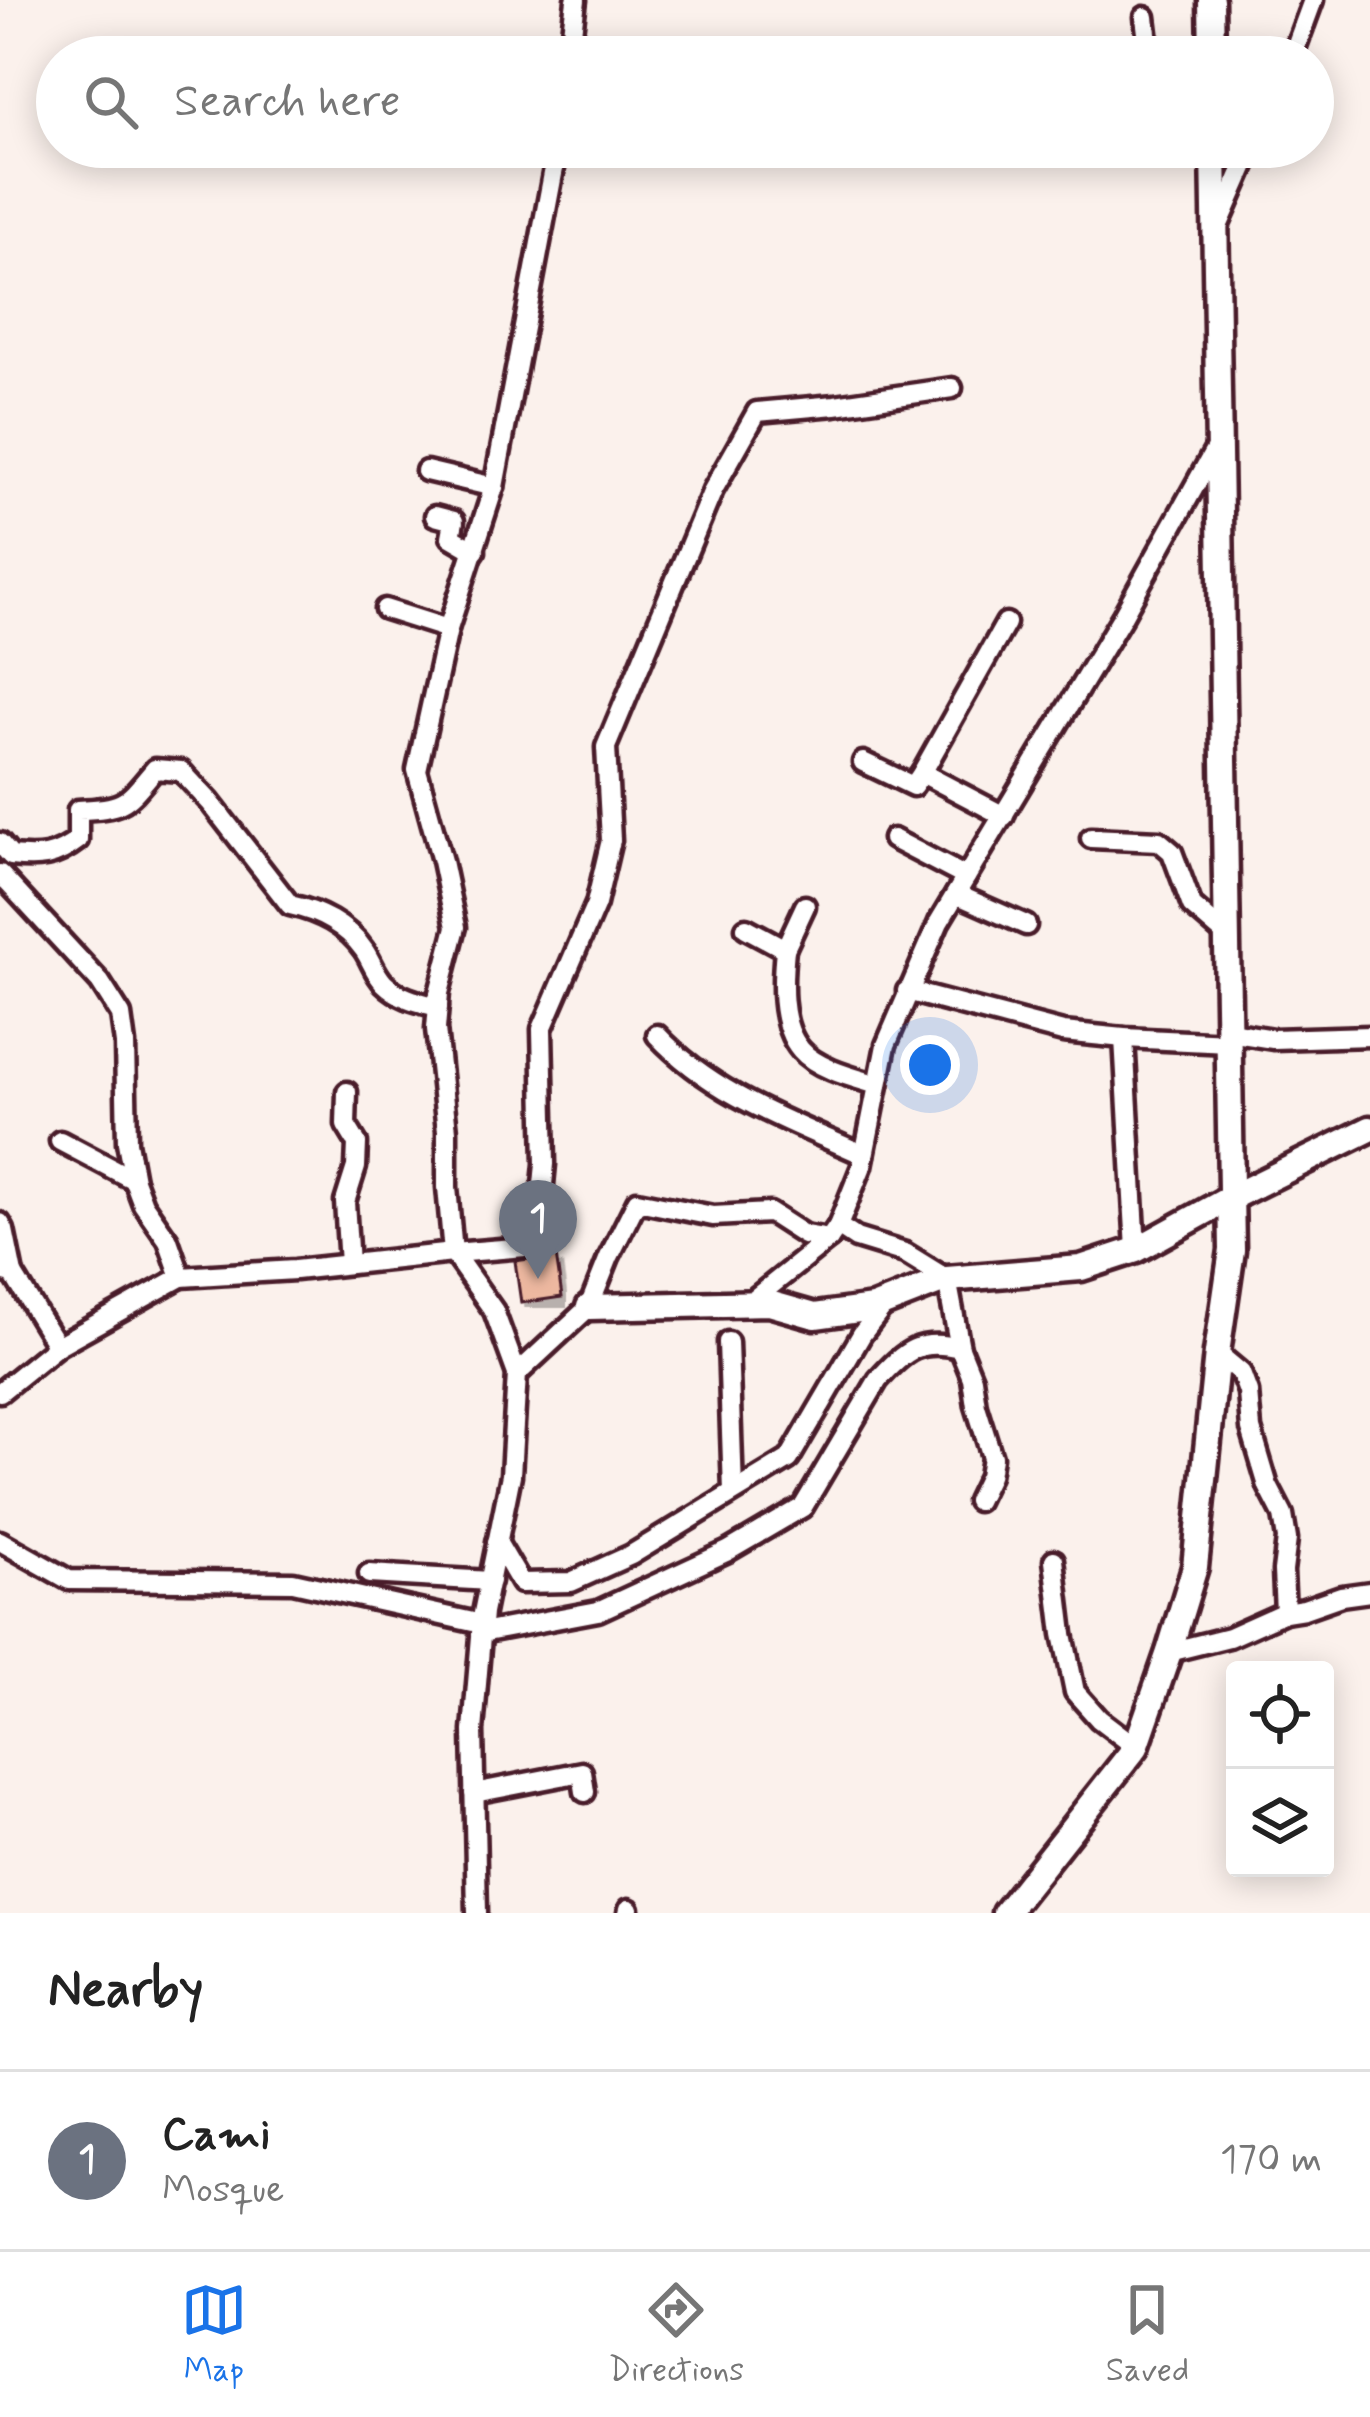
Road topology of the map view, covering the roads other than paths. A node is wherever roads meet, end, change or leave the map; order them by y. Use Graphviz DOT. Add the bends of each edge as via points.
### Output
graph roads {
  1 [pos="576,0"];
  2 [pos="1211,0"];
  3 [pos="1313,0"];
  4 [pos="1144,17"];
  5 [pos="572,36"];
  6 [pos="1147,36"];
  7 [pos="1212,36"];
  8 [pos="1300,36"];
  9 [pos="553,168"];
  10 [pos="1214,168"];
  11 [pos="1244,168"];
  12 [pos="1215,233"];
  13 [pos="952,388"];
  14 [pos="1219,443"];
  15 [pos="426,471"];
  16 [pos="494,487"];
  17 [pos="435,516"];
  18 [pos="475,550"];
  19 [pos="386,609"];
  20 [pos="1006,623"];
  21 [pos="448,628"];
  22 [pos="862,762"];
  23 [pos="922,773"];
  24 [pos="1004,816"];
  25 [pos="893,838"];
  26 [pos="1091,838"];
  27 [pos="0,843"];
  28 [pos="0,874"];
  29 [pos="961,885"];
  30 [pos="806,906"];
  31 [pos="1027,925"];
  32 [pos="746,928"];
  33 [pos="1228,937"];
  34 [pos="785,949"];
  35 [pos="907,992"];
  36 [pos="438,1007"];
  37 [pos="657,1035"];
  38 [pos="1370,1036"];
  39 [pos="1229,1037"];
  40 [pos="1124,1038"];
  41 [pos="878,1084"];
  42 [pos="347,1092"];
  43 [pos="1370,1129"];
  44 [pos="60,1142"];
  45 [pos="864,1155"];
  46 [pos="134,1180"];
  47 [pos="1232,1196"];
  48 [pos="0,1223"];
  49 [pos="834,1233"];
  50 [pos="1136,1250"];
  51 [pos="453,1253"];
  52 [pos="349,1264"];
  53 [pos="6,1272"];
  54 [pos="181,1277"];
  55 [pos="947,1279"];
  56 [pos="886,1303"];
  57 [pos="749,1304"];
  58 [pos="589,1306"];
  59 [pos="728,1342"];
  60 [pos="57,1346"];
  61 [pos="960,1348"];
  62 [pos="1217,1352"];
  63 [pos="517,1374"];
  64 [pos="0,1391"];
  65 [pos="733,1492"];
  66 [pos="977,1501"];
  67 [pos="0,1541"];
  68 [pos="497,1542"];
  69 [pos="1054,1560"];
  70 [pos="369,1574"];
  71 [pos="490,1581"];
  72 [pos="1370,1592"];
  73 [pos="1285,1612"];
  74 [pos="482,1628"];
  75 [pos="1169,1652"];
  76 [pos="1136,1747"];
  77 [pos="585,1792"];
  78 [pos="474,1793"];
  79 [pos="476,1913"];
  80 [pos="1005,1913"];
  1 -- 5 [label="street"];
  2 -- 7 [label="street"];
  3 -- 8 [label="street"];
  4 -- 6 [label="street"];
  9 -- 16 [label="street"];
  10 -- 12 [label="street"];
  11 -- 12 [label="street"];
  12 -- 14 [label="street"];
  13 -- 51 [label="street" via="757,412 713,490 606,747 611,840 596,904 542,1028 537,1246"];
  14 -- 24 [label="street"];
  14 -- 33 [label="street"];
  15 -- 16 [label="street"];
  16 -- 18 [label="street"];
  17 -- 18 [label="street" via="454,521 451,537"];
  18 -- 21 [label="street"];
  19 -- 21 [label="street"];
  20 -- 23 [label="street"];
  21 -- 36 [label="street" via="417,770 455,927"];
  22 -- 23 [label="street" via="913,786"];
  23 -- 24 [label="street"];
  24 -- 29 [label="street"];
  25 -- 29 [label="street"];
  26 -- 33 [label="street" via="1159,841 1172,852 1192,906"];
  27 -- 36 [label="street" via="10,856 62,853 78,840 78,810 127,802 155,769 181,771 290,905 345,928 382,982"];
  28 -- 46 [label="street" via="121,1015"];
  29 -- 31 [label="street"];
  29 -- 35 [label="street"];
  30 -- 34 [label="street"];
  32 -- 34 [label="street"];
  33 -- 39 [label="street"];
  34 -- 41 [label="street" via="784,1016 801,1051"];
  35 -- 40 [label="street"];
  35 -- 41 [label="street"];
  36 -- 51 [label="street"];
  37 -- 45 [label="street" via="739,1099"];
  38 -- 39 [label="street"];
  39 -- 40 [label="street"];
  39 -- 47 [label="street"];
  40 -- 50 [label="street"];
  41 -- 45 [label="street"];
  42 -- 52 [label="street" via="346,1125 357,1143 345,1202"];
  43 -- 47 [label="street"];
  44 -- 46 [label="street"];
  45 -- 49 [label="street"];
  46 -- 54 [label="street"];
  47 -- 50 [label="street"];
  47 -- 62 [label="street"];
  48 -- 53 [label="street"];
  49 -- 55 [label="street" via="905,1253"];
  49 -- 57 [label="street"];
  49 -- 58 [label="street" via="804,1235 770,1214 713,1216 637,1201"];
  50 -- 55 [label="street" via="1081,1268"];
  51 -- 52 [label="street"];
  51 -- 63 [label="street" via="494,1311"];
  52 -- 54 [label="street"];
  53 -- 60 [label="street"];
  54 -- 60 [label="street"];
  55 -- 56 [label="street"];
  55 -- 61 [label="street"];
  56 -- 57 [label="street" via="815,1316"];
  56 -- 65 [label="street" via="789,1460"];
  57 -- 58 [label="street"];
  58 -- 63 [label="street"];
  59 -- 65 [label="street"];
  60 -- 64 [label="street"];
  61 -- 66 [label="street" via="992,1457"];
  61 -- 74 [label="street" via="937,1342 893,1363 803,1507 728,1551 598,1611"];
  62 -- 73 [label="street" via="1241,1373 1251,1429 1283,1516"];
  62 -- 75 [label="street" via="1195,1567"];
  63 -- 68 [label="street"];
  65 -- 68 [label="street" via="631,1556 572,1582 521,1583"];
  67 -- 74 [label="street" via="69,1580 293,1582"];
  68 -- 71 [label="street"];
  69 -- 76 [label="street" via="1075,1692"];
  70 -- 71 [label="street"];
  71 -- 74 [label="street"];
  72 -- 73 [label="street"];
  73 -- 75 [label="street"];
  74 -- 78 [label="street"];
  75 -- 76 [label="street"];
  76 -- 80 [label="street"];
  77 -- 78 [label="street" via="582,1772"];
  78 -- 79 [label="street"];
}
